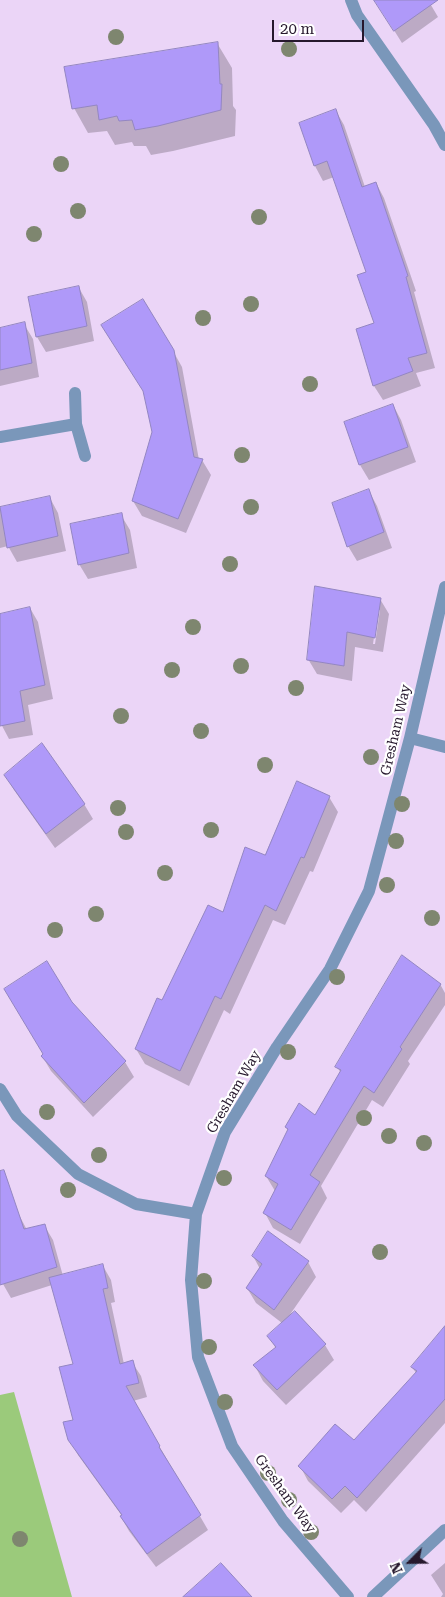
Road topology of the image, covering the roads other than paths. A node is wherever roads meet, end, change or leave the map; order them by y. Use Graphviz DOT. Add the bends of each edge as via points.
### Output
graph roads {
  1 [pos="350,0"];
  2 [pos="445,145"];
  3 [pos="76,392"];
  4 [pos="76,424"];
  5 [pos="0,437"];
  6 [pos="85,456"];
  7 [pos="445,586"];
  8 [pos="410,738"];
  9 [pos="445,747"];
  10 [pos="0,1089"];
  11 [pos="196,1214"];
  12 [pos="445,1530"];
  13 [pos="348,1597"];
  14 [pos="373,1597"];
  1 -- 2 [label="street" via="356,15"];
  3 -- 4 [label="street"];
  4 -- 5 [label="street"];
  4 -- 6 [label="street"];
  7 -- 8 [label="street, Gresham Way"];
  8 -- 9 [label="street"];
  8 -- 11 [label="street, Gresham Way" via="370,891 330,969 224,1132"];
  10 -- 11 [label="street" via="17,1116 78,1174 136,1204"];
  11 -- 13 [label="street, Gresham Way" via="191,1280 198,1357 232,1446 282,1521"];
  12 -- 14 [label="street"];
}
